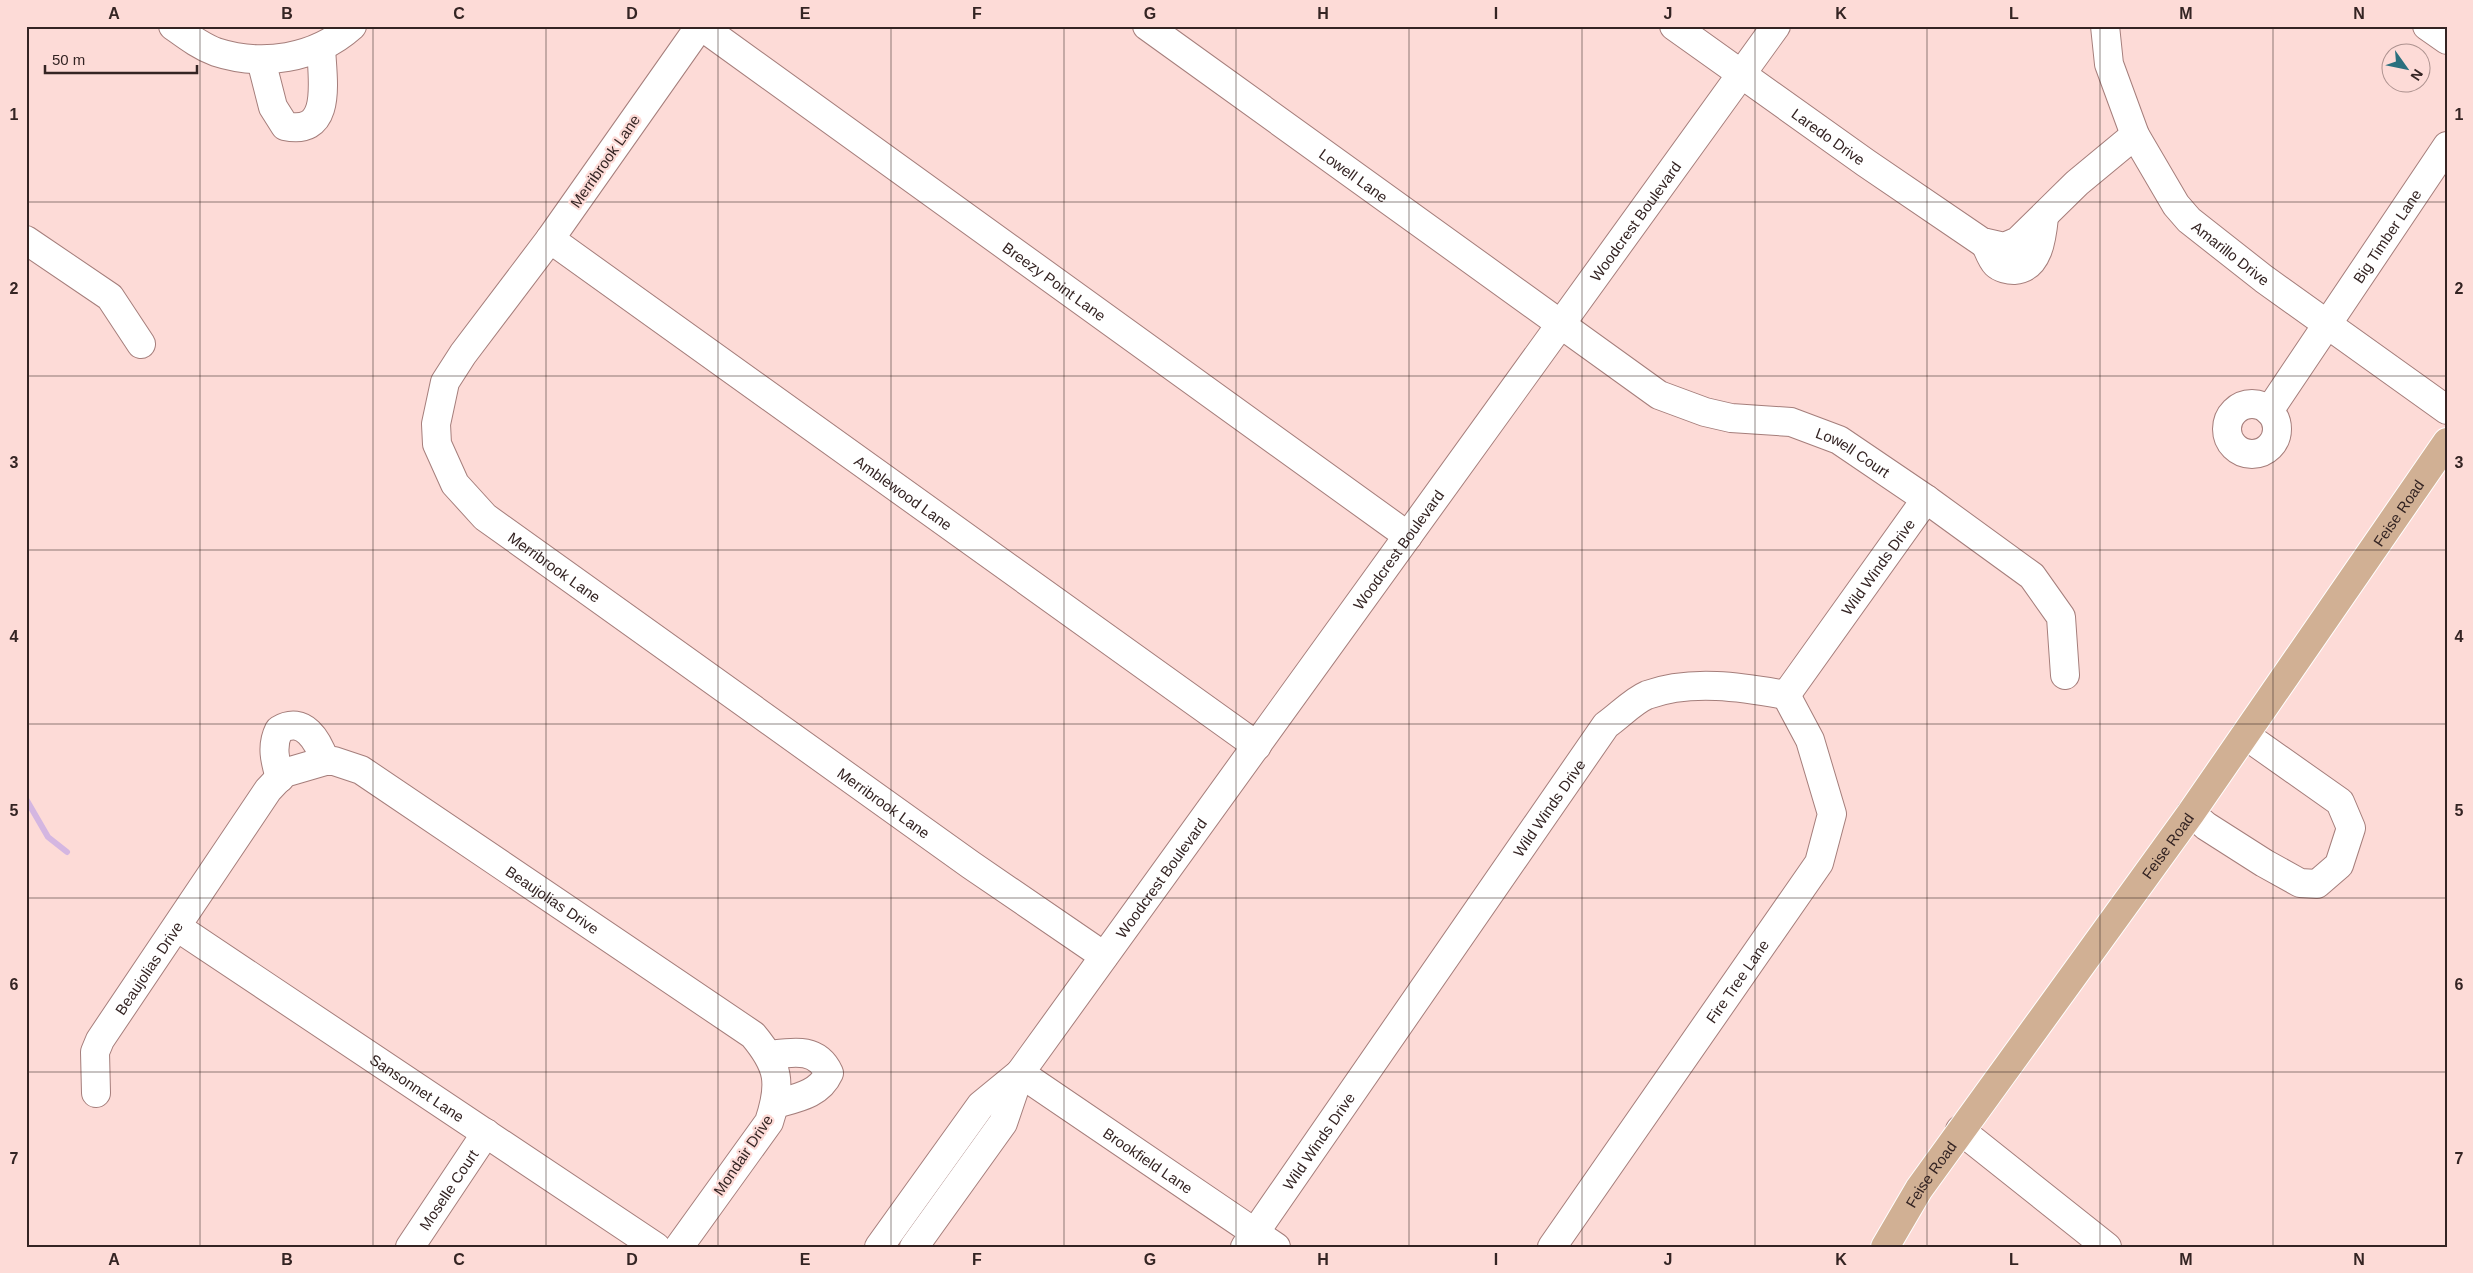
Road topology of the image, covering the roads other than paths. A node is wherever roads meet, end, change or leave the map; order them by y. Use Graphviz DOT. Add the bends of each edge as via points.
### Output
graph roads {
  1 [pos="173,26"];
  2 [pos="352,26"];
  3 [pos="700,26"];
  4 [pos="1147,26"];
  5 [pos="1674,26"];
  6 [pos="1776,26"];
  7 [pos="2105,26"];
  8 [pos="2427,26"];
  9 [pos="2447,40"];
  10 [pos="321,47"];
  11 [pos="261,60"];
  12 [pos="1742,73"];
  13 [pos="2135,135"];
  14 [pos="2447,146"];
  15 [pos="550,239"];
  16 [pos="26,240"];
  17 [pos="1561,325"];
  18 [pos="2327,325"];
  19 [pos="140,344"];
  20 [pos="2447,410"];
  21 [pos="2269,411"];
  22 [pos="2447,442"];
  23 [pos="1926,499"];
  24 [pos="1408,536"];
  25 [pos="2065,675"];
  26 [pos="1786,694"];
  27 [pos="2245,735"];
  28 [pos="1257,746"];
  29 [pos="325,762"];
  30 [pos="280,778"];
  31 [pos="2191,813"];
  32 [pos="177,927"];
  33 [pos="1104,956"];
  34 [pos="770,1055"];
  35 [pos="1020,1073"];
  36 [pos="96,1093"];
  37 [pos="775,1104"];
  38 [pos="1960,1130"];
  39 [pos="486,1133"];
  40 [pos="1259,1242"];
  41 [pos="1886,1246"];
  42 [pos="410,1247"];
  43 [pos="656,1247"];
  44 [pos="679,1247"];
  45 [pos="879,1247"];
  46 [pos="914,1247"];
  47 [pos="1552,1247"];
  48 [pos="2107,1247"];
  1 -- 11 [label="street" via="214,51"];
  2 -- 10 [label="street"];
  3 -- 15 [label="street, Merribrook Lane"];
  3 -- 24 [label="street, Breezy Point Lane"];
  4 -- 17 [label="street, Lowell Lane"];
  5 -- 12 [label="street, Laredo Drive"];
  6 -- 12 [label="street, Woodcrest Boulevard"];
  7 -- 13 [label="street, Amarillo Drive" via="2109,64"];
  8 -- 9 [label="street"];
  10 -- 11 [label="street" via="305,54"];
  10 -- 11 [label="street" via="321,113 312,123 296,129 285,126 273,107"];
  12 -- 13 [label="street, Laredo Drive" via="1866,163 1985,243 2004,247 2018,241 2077,183"];
  12 -- 17 [label="street, Woodcrest Boulevard"];
  13 -- 18 [label="street, Amarillo Drive" via="2176,205 2189,220"];
  14 -- 18 [label="street, Big Timber Lane"];
  15 -- 28 [label="street, Amblewood Lane"];
  15 -- 33 [label="street, Merribrook Lane" via="445,382 436,424 437,444 455,484 484,517 971,865"];
  16 -- 19 [label="street" via="110,297"];
  17 -- 23 [label="street, Lowell Court" via="1659,395 1731,418 1790,422 1839,440"];
  17 -- 24 [label="street, Woodcrest Boulevard"];
  18 -- 20 [label="street, Amarillo Drive"];
  18 -- 21 [label="street, Big Timber Lane"];
  22 -- 27 [label="main road, Feise Road"];
  23 -- 25 [label="street, Lowell Court" via="2032,576 2061,617"];
  23 -- 26 [label="street, Wild Winds Drive"];
  24 -- 28 [label="street, Woodcrest Boulevard"];
  26 -- 40 [label="street, Wild Winds Drive" via="1742,686 1677,688 1646,696 1606,725"];
  26 -- 47 [label="street, Fire Tree Lane" via="1810,740 1832,814 1819,863"];
  27 -- 31 [label="main road, Feise Road"];
  27 -- 31 [label="street" via="2340,802 2351,828 2339,865 2317,884 2300,883 2256,858"];
  28 -- 33 [label="street, Woodcrest Boulevard"];
  29 -- 30 [label="street, Beaujolias Drive"];
  29 -- 30 [label="street" via="318,743 307,731 286,726 279,730 274,745"];
  29 -- 34 [label="street, Beaujolias Drive" via="334,761 361,770 753,1035"];
  30 -- 32 [label="street, Beaujolias Drive" via="268,790"];
  31 -- 38 [label="main road, Feise Road"];
  32 -- 36 [label="street, Beaujolias Drive" via="100,1040 96,1052"];
  32 -- 39 [label="street, Sansonnet Lane"];
  33 -- 35 [label="street, Woodcrest Boulevard"];
  34 -- 37 [label="street, Mondair Drive" via="778,1078"];
  34 -- 37 [label="street" via="798,1051 814,1056 825,1064 829,1074 824,1083 808,1094"];
  35 -- 40 [label="street, Brookfield Lane"];
  35 -- 45 [label="street, Woodcrest Boulevard" via="981,1105"];
  35 -- 46 [label="street, Woodcrest Boulevard" via="1003,1123"];
  37 -- 44 [label="street, Mondair Drive" via="769,1122"];
  38 -- 41 [label="main road, Feise Road" via="1919,1188"];
  38 -- 48 [label="street"];
  39 -- 42 [label="street, Moselle Court"];
  39 -- 43 [label="street, Sansonnet Lane"];
}
